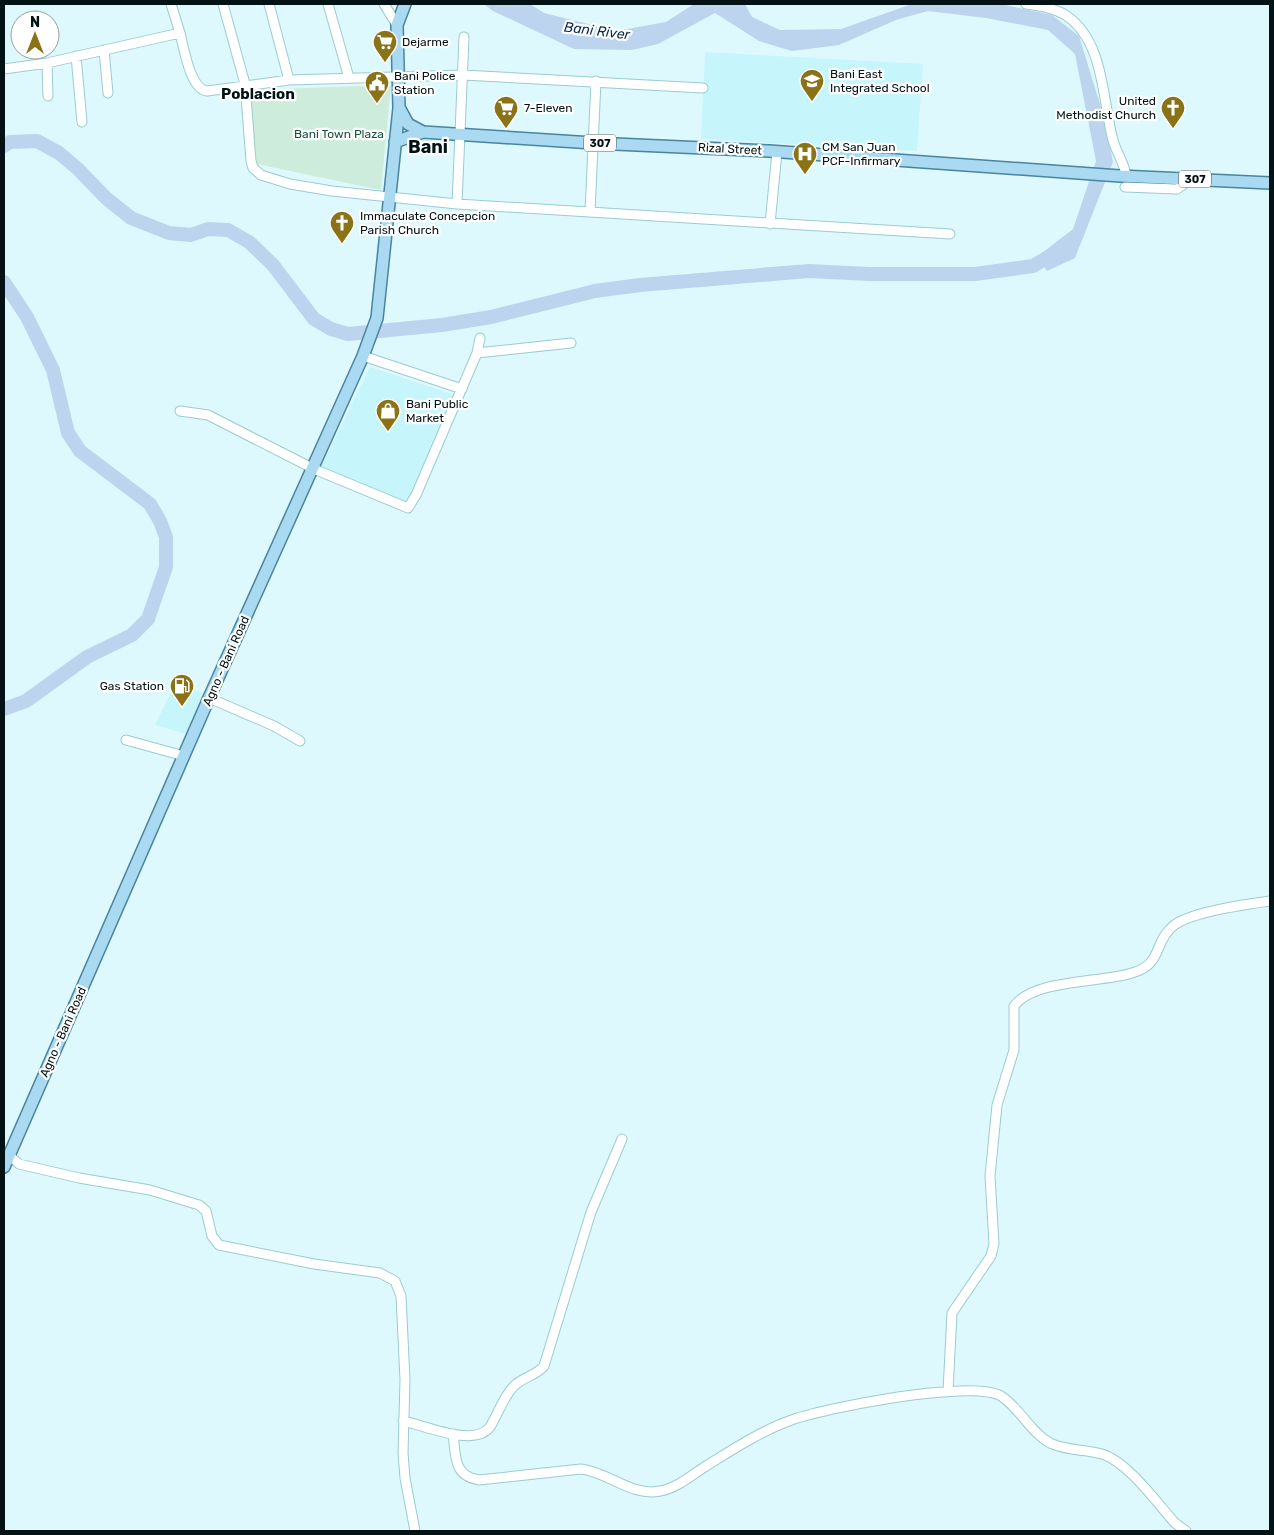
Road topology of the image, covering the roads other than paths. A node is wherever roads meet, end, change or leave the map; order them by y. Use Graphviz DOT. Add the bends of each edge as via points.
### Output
graph roads {
  1 [pos="171,4"];
  2 [pos="223,4"];
  3 [pos="269,4"];
  4 [pos="328,4"];
  5 [pos="384,4"];
  6 [pos="405,4"];
  7 [pos="1026,4"];
  8 [pos="397,25"];
  9 [pos="180,33"];
  10 [pos="464,37"];
  11 [pos="104,50"];
  12 [pos="76,56"];
  13 [pos="47,63"];
  14 [pos="4,69"];
  15 [pos="463,75"];
  16 [pos="349,78"];
  17 [pos="399,78"];
  18 [pos="289,80"];
  19 [pos="596,81"];
  20 [pos="245,84"];
  21 [pos="703,88"];
  22 [pos="108,93"];
  23 [pos="48,96"];
  24 [pos="399,108"];
  25 [pos="82,122"];
  26 [pos="423,132"];
  27 [pos="459,134"];
  28 [pos="395,142"];
  29 [pos="593,143"];
  30 [pos="777,152"];
  31 [pos="1124,180"];
  32 [pos="1270,183"];
  33 [pos="390,196"];
  34 [pos="458,204"];
  35 [pos="590,212"];
  36 [pos="770,224"];
  37 [pos="950,234"];
  38 [pos="480,338"];
  39 [pos="571,343"];
  40 [pos="477,353"];
  41 [pos="364,354"];
  42 [pos="462,389"];
  43 [pos="180,411"];
  44 [pos="314,469"];
  45 [pos="209,698"];
  46 [pos="126,740"];
  47 [pos="300,741"];
  48 [pos="184,756"];
  49 [pos="1270,901"];
  50 [pos="622,1139"];
  51 [pos="9,1155"];
  52 [pos="4,1167"];
  53 [pos="948,1391"];
  54 [pos="403,1421"];
  55 [pos="453,1434"];
  56 [pos="416,1531"];
  57 [pos="1186,1531"];
  1 -- 9 [label="street"];
  2 -- 20 [label="street"];
  3 -- 18 [label="street"];
  4 -- 16 [label="street"];
  5 -- 8 [label="street"];
  6 -- 8 [label="main road"];
  7 -- 31 [label="street" via="1051,8 1081,29 1095,60 1113,140 1126,169"];
  8 -- 17 [label="main road, Agno - Bani Road"];
  9 -- 11 [label="street"];
  9 -- 20 [label="street" via="198,88 207,91"];
  10 -- 15 [label="street"];
  11 -- 12 [label="street"];
  11 -- 22 [label="street"];
  12 -- 13 [label="street"];
  12 -- 25 [label="street"];
  13 -- 14 [label="street"];
  13 -- 23 [label="street"];
  15 -- 17 [label="street"];
  15 -- 19 [label="street"];
  15 -- 27 [label="street"];
  16 -- 17 [label="street"];
  16 -- 18 [label="street"];
  17 -- 24 [label="main road, Agno - Bani Road"];
  18 -- 20 [label="street"];
  19 -- 21 [label="street"];
  19 -- 29 [label="street"];
  20 -- 33 [label="street" via="251,161 256,172 290,184"];
  24 -- 26 [label="main road" via="408,124"];
  24 -- 28 [label="main road, Agno - Bani Road"];
  26 -- 27 [label="main road, Rizal Street / 307"];
  26 -- 28 [label="main road"];
  27 -- 29 [label="main road, Rizal Street / 307"];
  27 -- 34 [label="street"];
  28 -- 33 [label="main road, Agno - Bani Road"];
  29 -- 30 [label="main road, Rizal Street / 307"];
  29 -- 35 [label="street"];
  30 -- 31 [label="main road, Rizal Street / 307" via="1073,173"];
  30 -- 36 [label="street"];
  31 -- 32 [label="main road, 307"];
  33 -- 34 [label="street"];
  33 -- 41 [label="main road, Agno - Bani Road" via="376,318"];
  34 -- 35 [label="street"];
  35 -- 36 [label="street"];
  36 -- 37 [label="street"];
  38 -- 40 [label="street"];
  39 -- 40 [label="street"];
  40 -- 42 [label="street"];
  41 -- 42 [label="street"];
  41 -- 44 [label="main road, Agno - Bani Road"];
  42 -- 44 [label="street" via="408,508"];
  43 -- 44 [label="street" via="208,415"];
  44 -- 45 [label="main road, Agno - Bani Road"];
  45 -- 47 [label="street"];
  45 -- 48 [label="main road, Agno - Bani Road"];
  46 -- 48 [label="street"];
  48 -- 51 [label="main road, Agno - Bani Road"];
  49 -- 53 [label="street" via="1192,916 1178,922 1170,927 1153,963 1146,969 1038,990 1014,1006 1014,1050 997,1105 990,1176 994,1244 991,1256 952,1313"];
  50 -- 55 [label="street" via="592,1212 544,1366 518,1382 481,1434 471,1437"];
  51 -- 52 [label="main road, Agno - Bani Road"];
  51 -- 54 [label="street" via="19,1164 150,1190 199,1205 206,1211 212,1236 219,1245 390,1277 401,1296 405,1380"];
  53 -- 55 [label="street" via="829,1409 788,1421 661,1491 648,1492 593,1470 581,1469 470,1479 458,1468"];
  53 -- 57 [label="street" via="993,1393 1008,1402 1051,1444 1111,1458 1122,1465 1175,1524"];
  54 -- 55 [label="street"];
  54 -- 56 [label="street" via="405,1478"];
}
